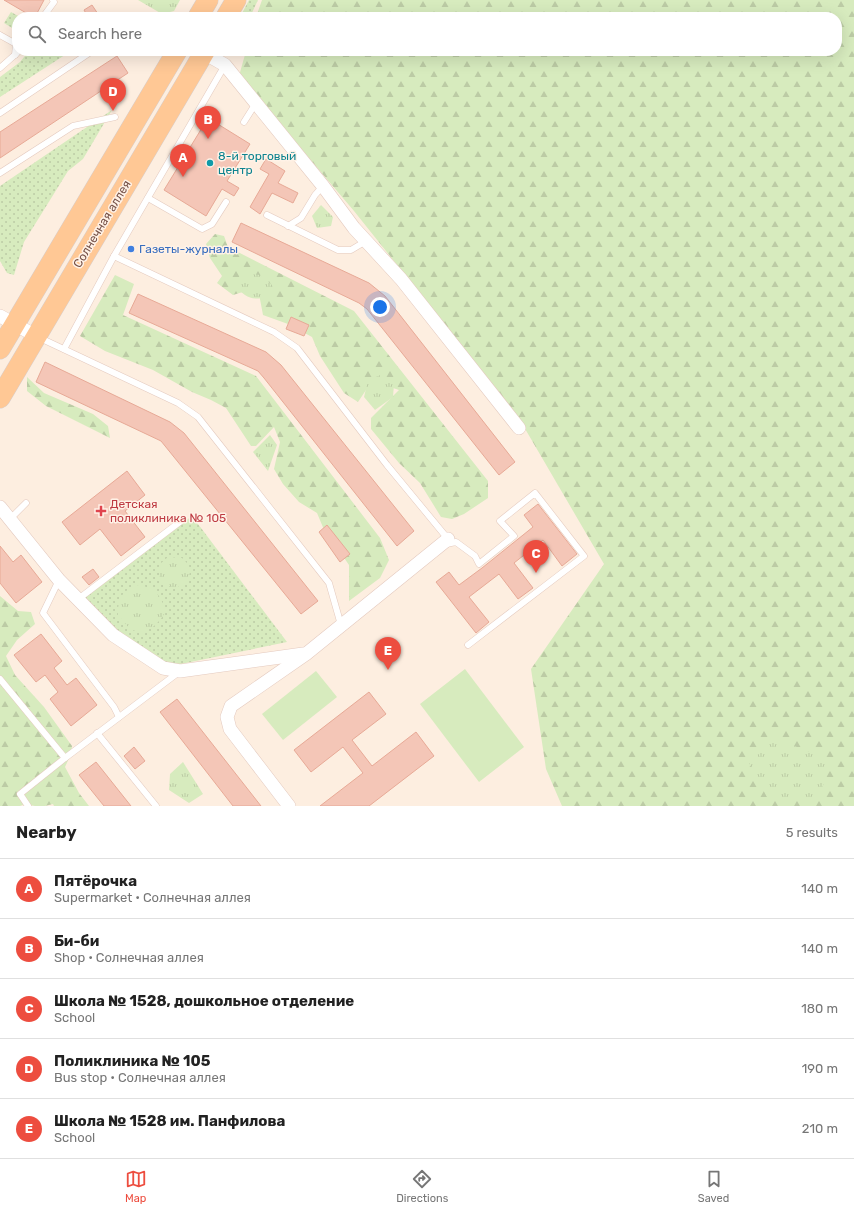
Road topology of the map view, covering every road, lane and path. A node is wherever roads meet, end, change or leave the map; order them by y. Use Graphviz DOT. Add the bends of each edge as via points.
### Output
graph roads {
  1 [pos="54,0"];
  2 [pos="208,0"];
  3 [pos="236,0"];
  4 [pos="47,12"];
  5 [pos="201,12"];
  6 [pos="229,12"];
  7 [pos="0,35"];
  8 [pos="12,42"];
  9 [pos="14,56"];
  10 [pos="85,56"];
  11 [pos="174,56"];
  12 [pos="203,56"];
  13 [pos="211,56"];
  14 [pos="225,65"];
  15 [pos="0,68"];
  16 [pos="256,103"];
  17 [pos="0,113"];
  18 [pos="115,117"];
  19 [pos="244,122"];
  20 [pos="0,173"];
  21 [pos="323,186"];
  22 [pos="148,198"];
  23 [pos="226,202"];
  24 [pos="267,215"];
  25 [pos="288,226"];
  26 [pos="366,241"];
  27 [pos="114,256"];
  28 [pos="7,320"];
  29 [pos="36,336"];
  30 [pos="0,349"];
  31 [pos="64,349"];
  32 [pos="0,398"];
  33 [pos="519,428"];
  34 [pos="26,503"];
  35 [pos="0,507"];
  36 [pos="10,519"];
  37 [pos="181,521"];
  38 [pos="444,542"];
  39 [pos="59,580"];
  40 [pos="77,600"];
  41 [pos="341,625"];
  42 [pos="468,645"];
  43 [pos="306,654"];
  44 [pos="180,671"];
  45 [pos="0,679"];
  46 [pos="119,717"];
  47 [pos="97,733"];
  48 [pos="65,758"];
  49 [pos="28,806"];
  50 [pos="156,806"];
  51 [pos="289,806"];
  1 -- 4 [label="lane"];
  2 -- 5 [label="main road"];
  3 -- 6 [label="main road"];
  7 -- 8 [label="lane"];
  9 -- 15 [label="lane"];
  10 -- 17 [label="lane"];
  11 -- 28 [label="main road, Солнечная аллея"];
  12 -- 29 [label="main road, Солнечная аллея"];
  13 -- 14 [label="street"];
  14 -- 16 [label="street"];
  14 -- 22 [label="lane"];
  16 -- 19 [label="lane"];
  16 -- 21 [label="street"];
  18 -- 20 [label="lane" via="73,126"];
  21 -- 25 [label="lane" via="301,218"];
  21 -- 26 [label="street"];
  22 -- 23 [label="lane" via="202,229 212,224"];
  22 -- 27 [label="lane"];
  24 -- 25 [label="lane"];
  25 -- 26 [label="lane" via="338,250 351,250"];
  26 -- 33 [label="street" via="401,279"];
  27 -- 31 [label="lane"];
  27 -- 38 [label="lane" via="274,332 297,348"];
  28 -- 29 [label="street"];
  28 -- 30 [label="main road, Солнечная аллея"];
  29 -- 31 [label="lane"];
  29 -- 32 [label="main road, Солнечная аллея"];
  31 -- 41 [label="lane" via="178,403 198,417 329,583"];
  34 -- 36 [label="lane"];
  35 -- 36 [label="street"];
  36 -- 39 [label="street"];
  37 -- 40 [label="lane"];
  38 -- 41 [label="street"];
  38 -- 42 [label="lane" via="456,542 475,556 479,564 514,536 500,521 535,493 584,556"];
  39 -- 40 [label="street"];
  39 -- 46 [label="lane" via="43,613"];
  40 -- 44 [label="street" via="113,635 163,668"];
  41 -- 43 [label="street"];
  43 -- 44 [label="street"];
  43 -- 51 [label="street" via="231,706 227,717 230,729"];
  44 -- 46 [label="lane"];
  45 -- 48 [label="lane"];
  46 -- 47 [label="lane"];
  47 -- 48 [label="lane"];
  47 -- 50 [label="lane"];
  48 -- 49 [label="lane" via="20,794"];
}
